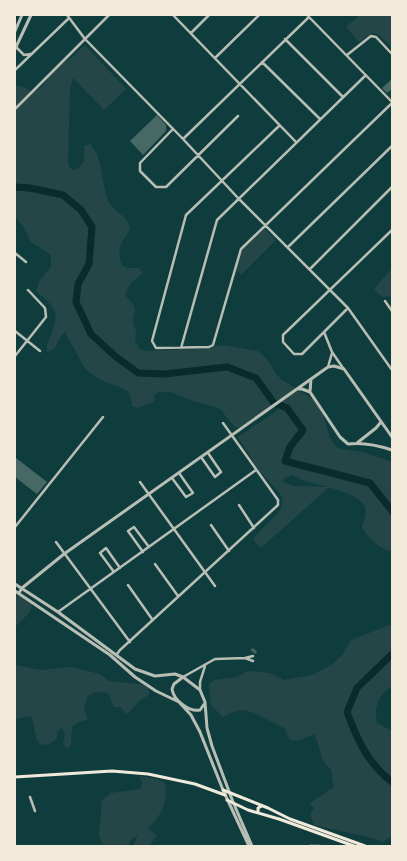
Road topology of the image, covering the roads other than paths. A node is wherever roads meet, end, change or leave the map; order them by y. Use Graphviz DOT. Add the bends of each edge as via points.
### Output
graph roads {
  1 [pos="22,15"];
  2 [pos="30,15"];
  3 [pos="109,15"];
  4 [pos="173,15"];
  5 [pos="209,15"];
  6 [pos="259,15"];
  7 [pos="308,16"];
  8 [pos="67,17"];
  9 [pos="15,31"];
  10 [pos="191,33"];
  11 [pos="85,39"];
  12 [pos="285,39"];
  13 [pos="15,48"];
  14 [pos="392,49"];
  15 [pos="389,51"];
  16 [pos="32,54"];
  17 [pos="392,54"];
  18 [pos="347,55"];
  19 [pos="215,58"];
  20 [pos="262,62"];
  21 [pos="15,70"];
  22 [pos="366,75"];
  23 [pos="240,84"];
  24 [pos="343,97"];
  25 [pos="392,103"];
  26 [pos="15,109"];
  27 [pos="238,116"];
  28 [pos="320,119"];
  29 [pos="279,126"];
  30 [pos="173,129"];
  31 [pos="184,139"];
  32 [pos="296,142"];
  33 [pos="392,146"];
  34 [pos="198,156"];
  35 [pos="222,181"];
  36 [pos="392,187"];
  37 [pos="238,198"];
  38 [pos="266,225"];
  39 [pos="392,230"];
  40 [pos="288,247"];
  41 [pos="15,253"];
  42 [pos="26,262"];
  43 [pos="310,268"];
  44 [pos="330,290"];
  45 [pos="29,291"];
  46 [pos="385,301"];
  47 [pos="348,308"];
  48 [pos="392,311"];
  49 [pos="15,330"];
  50 [pos="324,332"];
  51 [pos="28,340"];
  52 [pos="181,349"];
  53 [pos="40,350"];
  54 [pos="332,352"];
  55 [pos="15,356"];
  56 [pos="328,367"];
  57 [pos="344,369"];
  58 [pos="392,370"];
  59 [pos="311,379"];
  60 [pos="297,390"];
  61 [pos="310,392"];
  62 [pos="103,417"];
  63 [pos="381,422"];
  64 [pos="223,423"];
  65 [pos="232,436"];
  66 [pos="392,437"];
  67 [pos="357,443"];
  68 [pos="392,450"];
  69 [pos="208,453"];
  70 [pos="201,458"];
  71 [pos="256,470"];
  72 [pos="179,473"];
  73 [pos="172,478"];
  74 [pos="140,482"];
  75 [pos="148,495"];
  76 [pos="239,505"];
  77 [pos="212,525"];
  78 [pos="15,527"];
  79 [pos="254,528"];
  80 [pos="174,529"];
  81 [pos="56,542"];
  82 [pos="149,547"];
  83 [pos="229,551"];
  84 [pos="142,552"];
  85 [pos="64,554"];
  86 [pos="155,564"];
  87 [pos="120,568"];
  88 [pos="114,572"];
  89 [pos="205,572"];
  90 [pos="15,584"];
  91 [pos="128,585"];
  92 [pos="215,586"];
  93 [pos="22,588"];
  94 [pos="90,589"];
  95 [pos="15,591"];
  96 [pos="19,593"];
  97 [pos="178,597"];
  98 [pos="58,612"];
  99 [pos="152,619"];
  100 [pos="130,642"];
  101 [pos="117,654"];
  102 [pos="253,656"];
  103 [pos="245,658"];
  104 [pos="253,661"];
  105 [pos="205,665"];
  106 [pos="183,677"];
  107 [pos="200,690"];
  108 [pos="179,702"];
  109 [pos="205,702"];
  110 [pos="15,777"];
  111 [pos="223,790"];
  112 [pos="230,793"];
  113 [pos="225,795"];
  114 [pos="30,797"];
  115 [pos="228,800"];
  116 [pos="249,801"];
  117 [pos="233,802"];
  118 [pos="262,806"];
  119 [pos="248,810"];
  120 [pos="35,811"];
  121 [pos="258,813"];
  122 [pos="249,846"];
  123 [pos="252,846"];
  124 [pos="310,846"];
  125 [pos="319,846"];
  126 [pos="354,846"];
  127 [pos="365,846"];
  1 -- 9 [label="street"];
  2 -- 13 [label="street"];
  3 -- 11 [label="street"];
  4 -- 10 [label="street"];
  5 -- 10 [label="street"];
  6 -- 19 [label="street"];
  7 -- 12 [label="street"];
  7 -- 18 [label="street"];
  8 -- 11 [label="street"];
  8 -- 16 [label="street"];
  10 -- 19 [label="street"];
  11 -- 26 [label="street"];
  11 -- 30 [label="street"];
  12 -- 20 [label="street"];
  12 -- 24 [label="street"];
  13 -- 16 [label="street" via="24,55"];
  14 -- 15 [label="street"];
  15 -- 17 [label="street"];
  15 -- 18 [label="street" via="376,37 371,36"];
  16 -- 21 [label="street"];
  18 -- 22 [label="street"];
  19 -- 23 [label="street"];
  20 -- 23 [label="street"];
  20 -- 28 [label="street"];
  22 -- 24 [label="street"];
  22 -- 25 [label="street"];
  23 -- 29 [label="street"];
  23 -- 31 [label="street"];
  24 -- 28 [label="street"];
  25 -- 38 [label="street"];
  27 -- 34 [label="street"];
  28 -- 32 [label="street"];
  29 -- 32 [label="street"];
  29 -- 35 [label="street"];
  30 -- 31 [label="street"];
  30 -- 34 [label="street" via="141,160 139,167 156,187 166,186"];
  31 -- 34 [label="street"];
  32 -- 37 [label="street"];
  33 -- 40 [label="street"];
  34 -- 35 [label="street"];
  35 -- 37 [label="street"];
  35 -- 52 [label="street" via="186,215 152,341 160,349"];
  36 -- 43 [label="street"];
  37 -- 38 [label="street"];
  37 -- 52 [label="street" via="216,220"];
  38 -- 40 [label="street"];
  38 -- 52 [label="street" via="241,249 213,345"];
  39 -- 44 [label="street"];
  40 -- 43 [label="street"];
  41 -- 42 [label="street"];
  43 -- 44 [label="street"];
  44 -- 47 [label="street"];
  44 -- 50 [label="street" via="282,335 283,342 298,355"];
  45 -- 51 [label="street" via="47,313 44,321"];
  46 -- 48 [label="street"];
  47 -- 50 [label="street"];
  47 -- 58 [label="street"];
  49 -- 51 [label="street"];
  50 -- 54 [label="street"];
  51 -- 53 [label="street"];
  51 -- 55 [label="street"];
  54 -- 56 [label="street"];
  54 -- 57 [label="street"];
  56 -- 57 [label="street"];
  56 -- 59 [label="street"];
  57 -- 63 [label="street"];
  59 -- 60 [label="street"];
  59 -- 61 [label="street"];
  60 -- 61 [label="street"];
  60 -- 65 [label="street"];
  61 -- 67 [label="street" via="340,437 348,444"];
  62 -- 78 [label="street"];
  63 -- 66 [label="street"];
  63 -- 67 [label="street"];
  64 -- 65 [label="street"];
  65 -- 69 [label="street"];
  65 -- 71 [label="street"];
  67 -- 68 [label="street"];
  69 -- 70 [label="street"];
  69 -- 70 [label="street" via="221,472 214,476"];
  70 -- 72 [label="street"];
  71 -- 79 [label="street" via="278,500 278,504"];
  71 -- 80 [label="street"];
  72 -- 73 [label="street"];
  72 -- 73 [label="street" via="193,493 186,497"];
  73 -- 75 [label="street"];
  74 -- 75 [label="street"];
  75 -- 80 [label="street"];
  75 -- 85 [label="street"];
  76 -- 79 [label="street"];
  77 -- 83 [label="street"];
  79 -- 83 [label="street"];
  80 -- 82 [label="street"];
  80 -- 89 [label="street"];
  81 -- 85 [label="street"];
  82 -- 84 [label="street"];
  82 -- 84 [label="street" via="134,527 128,531"];
  83 -- 89 [label="street"];
  84 -- 87 [label="street"];
  85 -- 93 [label="street"];
  85 -- 94 [label="street"];
  86 -- 97 [label="street"];
  87 -- 88 [label="street"];
  87 -- 88 [label="street" via="106,548 100,552"];
  88 -- 94 [label="street"];
  89 -- 92 [label="street"];
  89 -- 97 [label="street"];
  90 -- 93 [label="street"];
  91 -- 99 [label="street"];
  93 -- 96 [label="street"];
  93 -- 98 [label="street"];
  94 -- 98 [label="street"];
  94 -- 100 [label="street"];
  95 -- 96 [label="street"];
  96 -- 108 [label="street" via="110,655 135,677"];
  97 -- 99 [label="street"];
  98 -- 101 [label="street"];
  99 -- 100 [label="street"];
  100 -- 101 [label="street"];
  101 -- 106 [label="street" via="131,667 144,673 155,676 175,674"];
  102 -- 103 [label="street"];
  103 -- 104 [label="street"];
  103 -- 105 [label="street" via="214,659"];
  105 -- 106 [label="street"];
  105 -- 107 [label="street"];
  106 -- 107 [label="street"];
  106 -- 108 [label="street" via="172,689"];
  107 -- 109 [label="street"];
  108 -- 109 [label="street" via="194,711 200,710"];
  108 -- 111 [label="street" via="191,715 200,732"];
  109 -- 112 [label="street" via="208,733"];
  110 -- 113 [label="main road" via="112,771 148,774 195,784"];
  111 -- 112 [label="main road"];
  111 -- 113 [label="street"];
  112 -- 116 [label="main road"];
  112 -- 117 [label="street"];
  113 -- 115 [label="street"];
  114 -- 120 [label="street"];
  115 -- 117 [label="main road"];
  115 -- 122 [label="street"];
  116 -- 118 [label="main road"];
  116 -- 119 [label="main road" via="251,806"];
  117 -- 119 [label="main road"];
  117 -- 123 [label="street"];
  118 -- 121 [label="main road" via="258,808"];
  118 -- 127 [label="main road"];
  119 -- 121 [label="main road"];
  121 -- 126 [label="main road"];
  124 -- 125 [label="street"];
}
